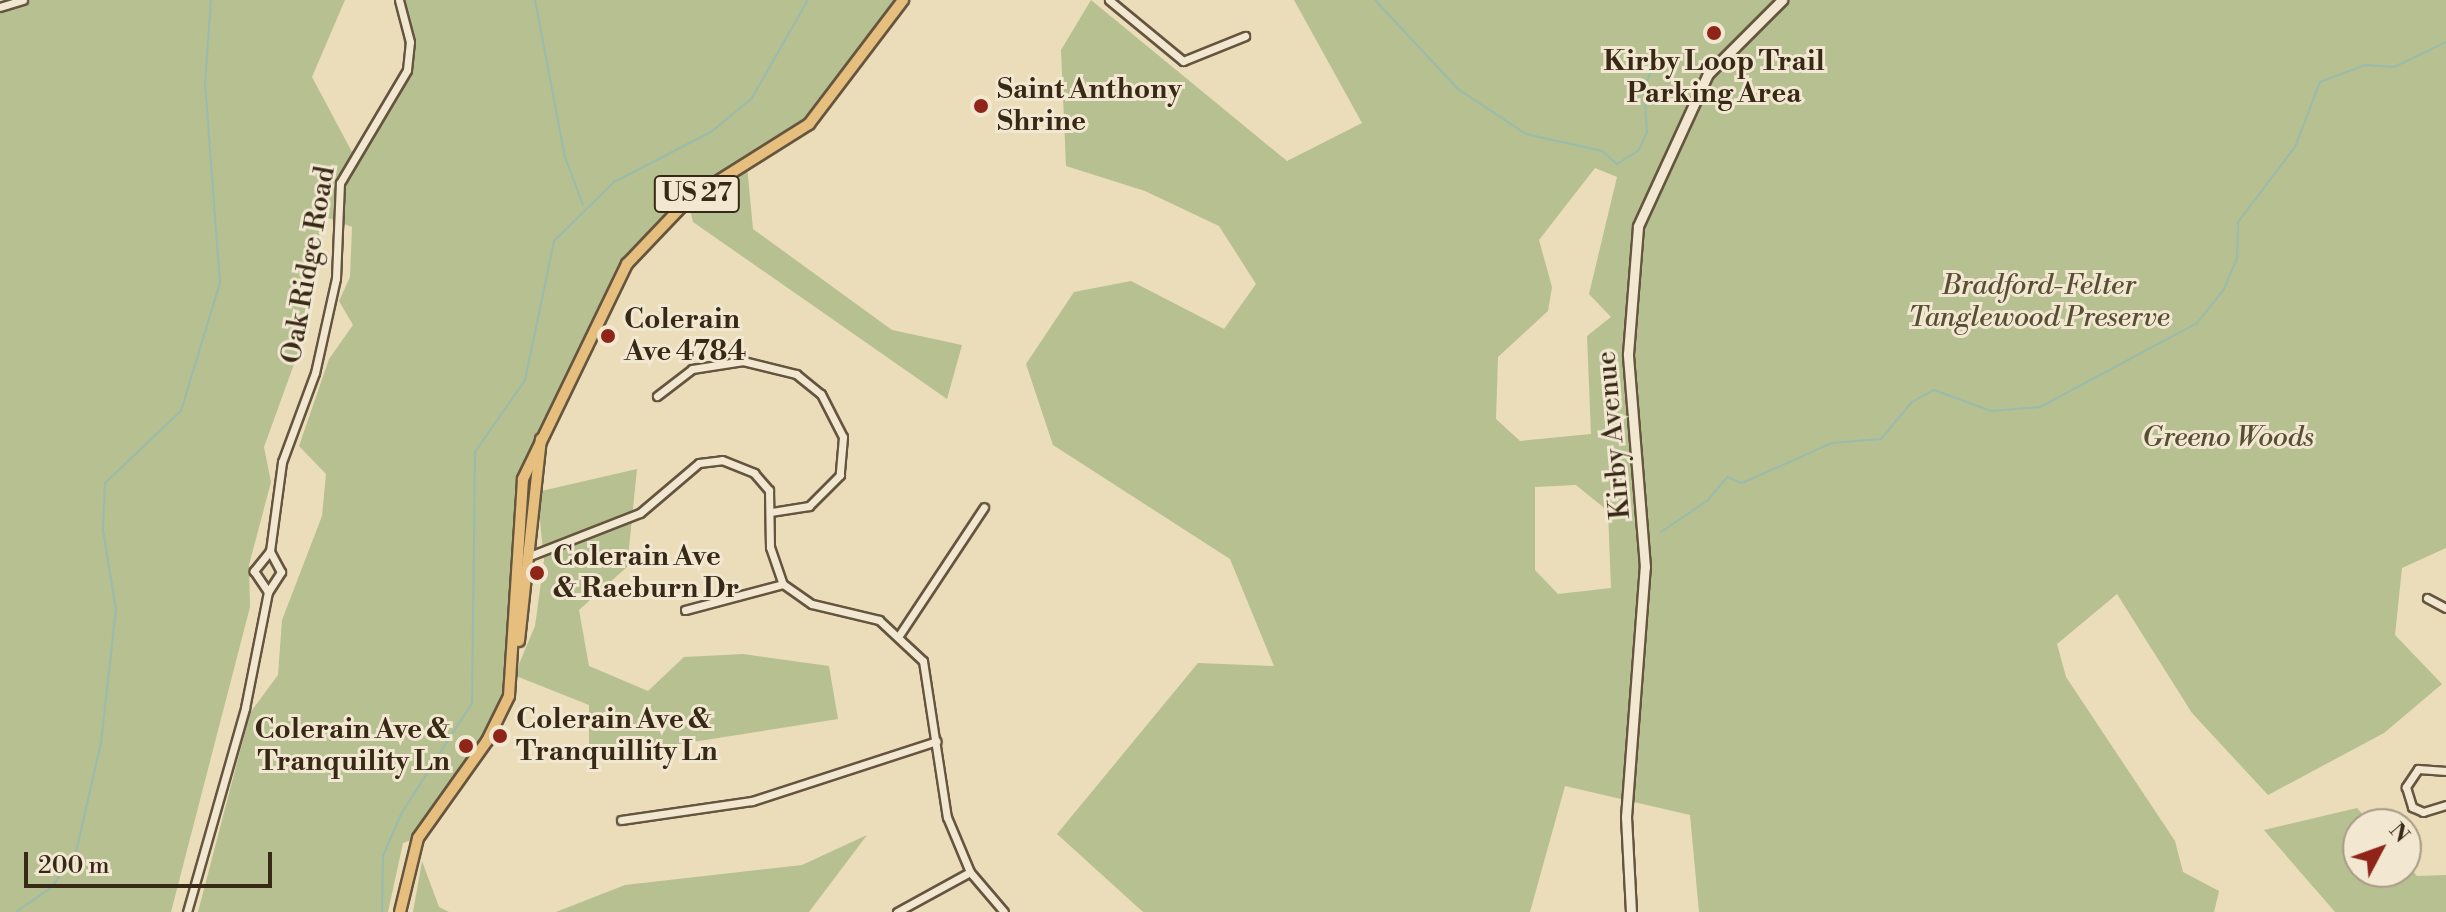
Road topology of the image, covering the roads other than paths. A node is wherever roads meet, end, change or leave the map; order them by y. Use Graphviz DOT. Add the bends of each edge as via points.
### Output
graph roads {
  1 [pos="23,0"];
  2 [pos="399,0"];
  3 [pos="903,0"];
  4 [pos="1109,0"];
  5 [pos="1782,0"];
  6 [pos="0,7"];
  7 [pos="1245,36"];
  8 [pos="657,396"];
  9 [pos="542,433"];
  10 [pos="984,507"];
  11 [pos="773,512"];
  12 [pos="270,551"];
  13 [pos="531,556"];
  14 [pos="517,559"];
  15 [pos="783,584"];
  16 [pos="268,592"];
  17 [pos="2427,598"];
  18 [pos="2446,608"];
  19 [pos="685,610"];
  20 [pos="900,634"];
  21 [pos="517,647"];
  22 [pos="937,741"];
  23 [pos="2446,771"];
  24 [pos="2446,805"];
  25 [pos="621,820"];
  26 [pos="970,872"];
  27 [pos="187,912"];
  28 [pos="400,912"];
  29 [pos="897,912"];
  30 [pos="1004,912"];
  31 [pos="1631,912"];
  1 -- 6 [label="street"];
  2 -- 12 [label="street, Oak Ridge Road" via="410,42 407,70 340,183 336,278 315,373 282,462"];
  3 -- 9 [label="main road, US 27" via="809,124 688,200 637,248"];
  4 -- 7 [label="street" via="1183,61"];
  5 -- 31 [label="street, Kirby Avenue" via="1708,74 1638,226 1628,343 1645,567 1626,817"];
  8 -- 11 [label="street" via="692,369 728,361 760,362 810,383 838,420 844,464 822,499"];
  9 -- 13 [label="main road, US 27"];
  9 -- 14 [label="main road, US 27" via="523,479"];
  10 -- 20 [label="street"];
  11 -- 13 [label="street" via="754,473 711,461 689,468 640,513"];
  11 -- 15 [label="street" via="770,547"];
  12 -- 16 [label="street, Oak Ridge Road" via="281,572"];
  12 -- 16 [label="street, Oak Ridge Road" via="254,571"];
  13 -- 14 [label="street"];
  13 -- 21 [label="main road, US 27"];
  14 -- 21 [label="main road, US 27"];
  15 -- 19 [label="street"];
  15 -- 20 [label="street" via="812,604 867,615"];
  16 -- 27 [label="street, Oak Ridge Road" via="248,694"];
  17 -- 18 [label="street"];
  20 -- 22 [label="street" via="928,672"];
  21 -- 28 [label="main road, US 27" via="502,715 418,838"];
  22 -- 25 [label="street" via="752,801"];
  22 -- 26 [label="street" via="947,817"];
  23 -- 24 [label="street" via="2418,769 2406,787 2412,807 2423,812"];
  26 -- 29 [label="street"];
  26 -- 30 [label="street"];
}
